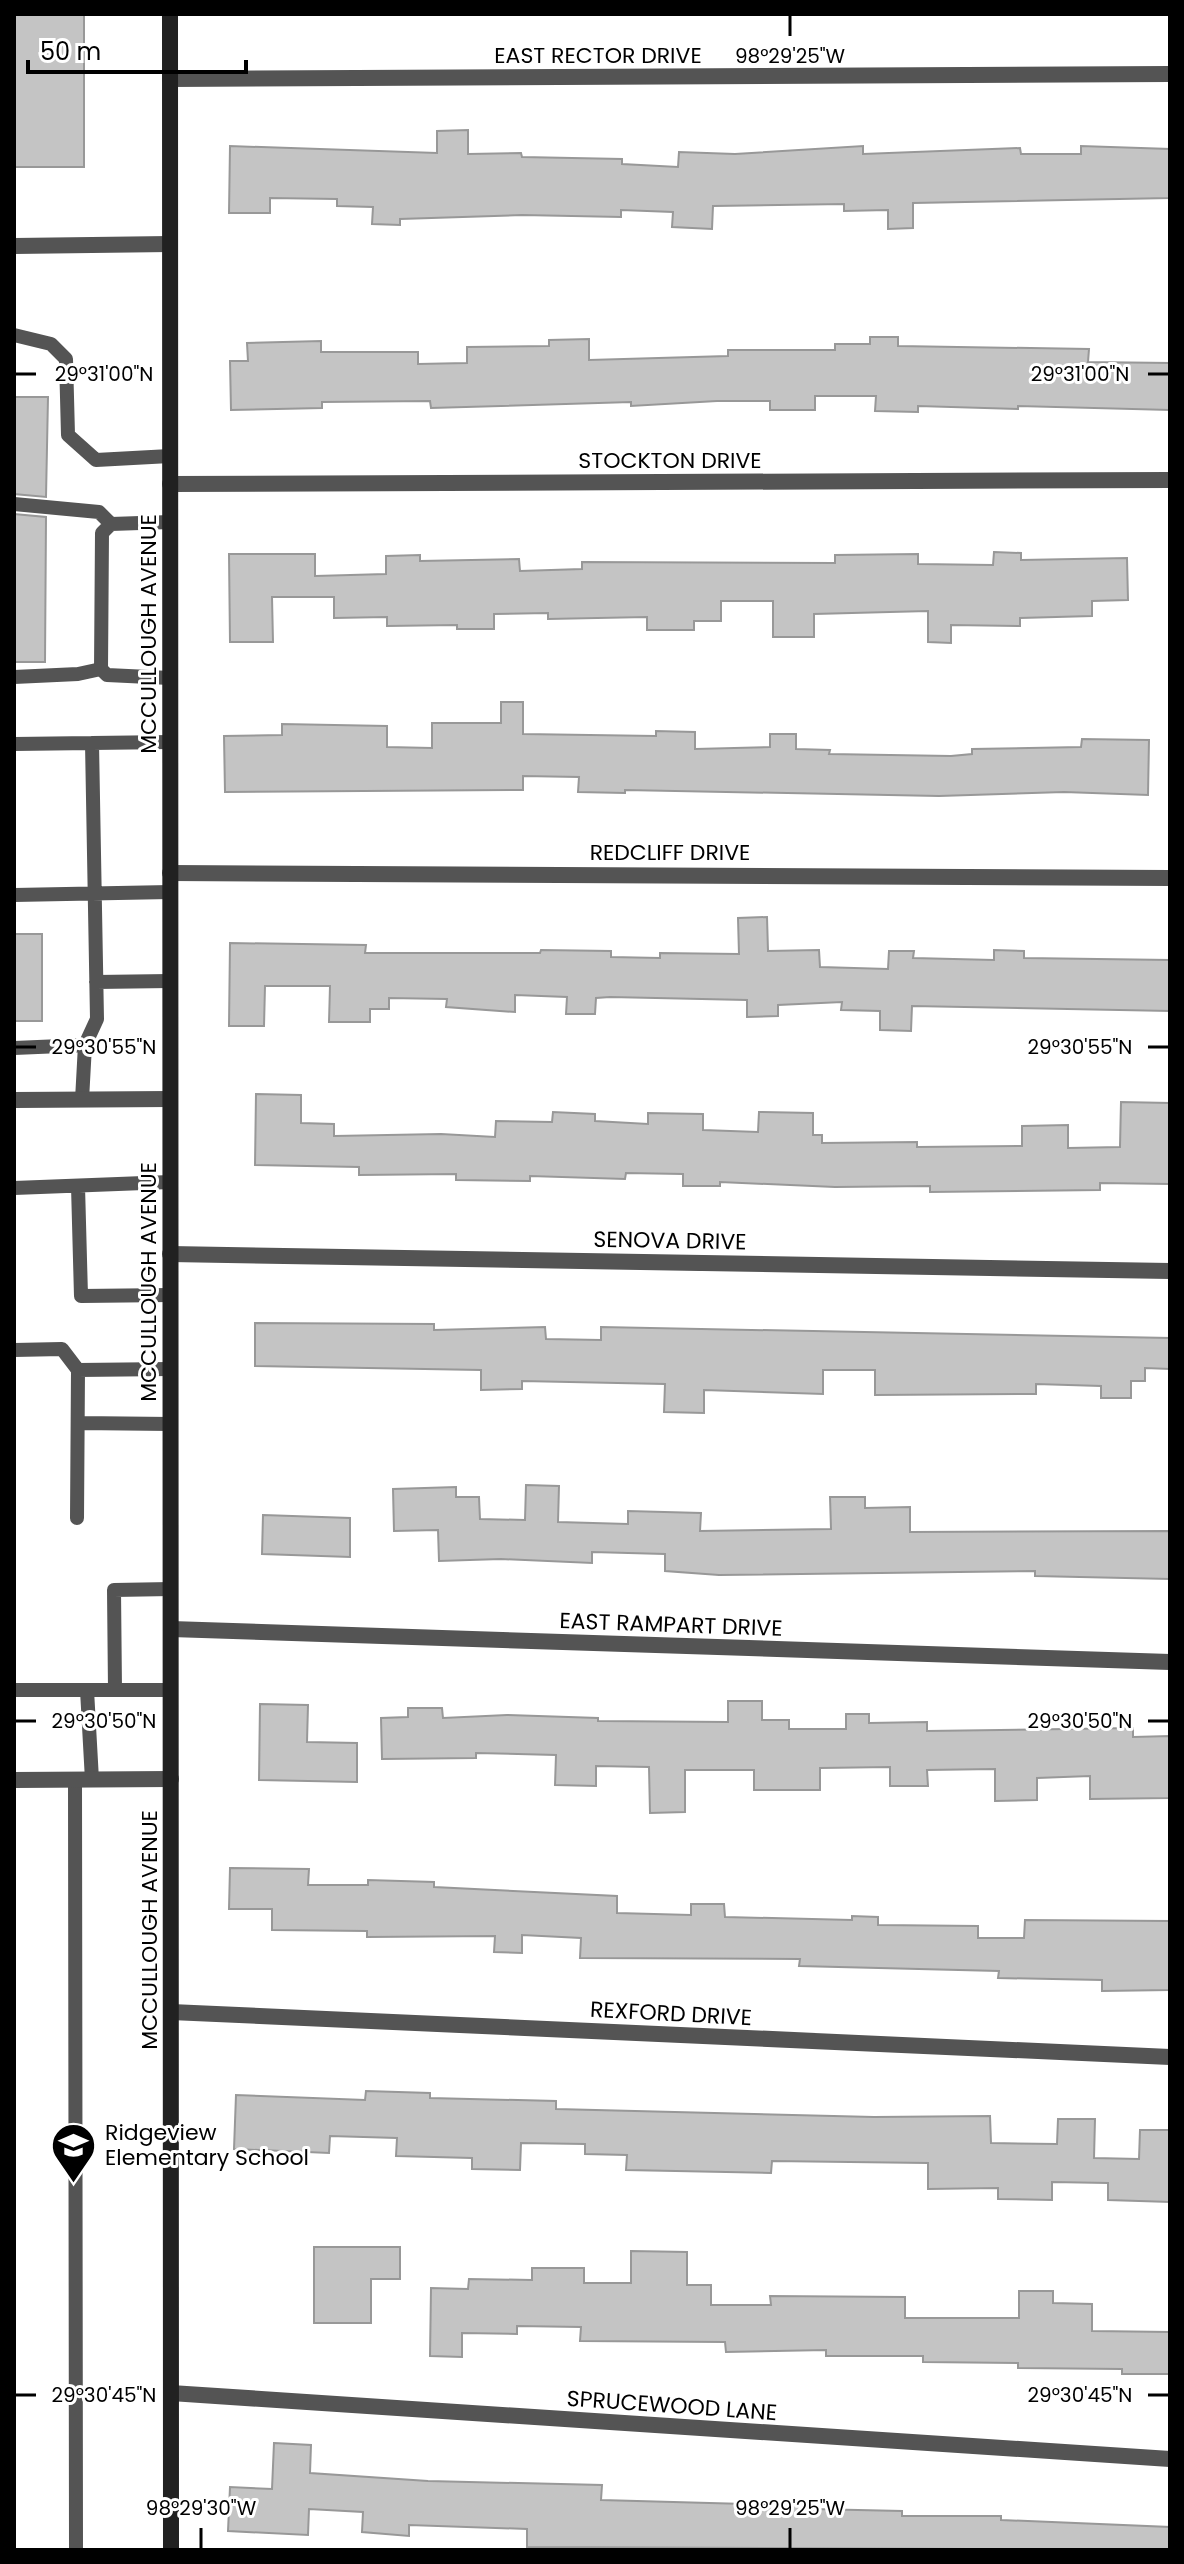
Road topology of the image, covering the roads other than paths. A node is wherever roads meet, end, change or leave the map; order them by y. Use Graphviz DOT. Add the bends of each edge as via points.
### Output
graph roads {
  1 [pos="170,14"];
  2 [pos="1170,74"];
  3 [pos="170,79"];
  4 [pos="170,244"];
  5 [pos="14,246"];
  6 [pos="14,335"];
  7 [pos="170,456"];
  8 [pos="1170,480"];
  9 [pos="170,484"];
  10 [pos="14,504"];
  11 [pos="170,522"];
  12 [pos="111,524"];
  13 [pos="101,669"];
  14 [pos="14,677"];
  15 [pos="170,678"];
  16 [pos="170,742"];
  17 [pos="92,743"];
  18 [pos="14,744"];
  19 [pos="170,873"];
  20 [pos="1170,878"];
  21 [pos="170,892"];
  22 [pos="95,894"];
  23 [pos="14,895"];
  24 [pos="170,981"];
  25 [pos="96,982"];
  26 [pos="85,1045"];
  27 [pos="14,1048"];
  28 [pos="170,1099"];
  29 [pos="14,1100"];
  30 [pos="82,1100"];
  31 [pos="170,1182"];
  32 [pos="78,1186"];
  33 [pos="14,1188"];
  34 [pos="170,1254"];
  35 [pos="1170,1271"];
  36 [pos="170,1295"];
  37 [pos="14,1350"];
  38 [pos="170,1369"];
  39 [pos="78,1370"];
  40 [pos="78,1423"];
  41 [pos="171,1424"];
  42 [pos="77,1518"];
  43 [pos="171,1589"];
  44 [pos="171,1629"];
  45 [pos="1170,1662"];
  46 [pos="14,1690"];
  47 [pos="87,1690"];
  48 [pos="115,1690"];
  49 [pos="171,1690"];
  50 [pos="171,1779"];
  51 [pos="14,1780"];
  52 [pos="75,1780"];
  53 [pos="92,1780"];
  54 [pos="171,2012"];
  55 [pos="1170,2057"];
  56 [pos="171,2393"];
  57 [pos="1170,2459"];
  58 [pos="76,2550"];
  59 [pos="171,2550"];
  1 -- 3 [label="main road, MCCULLOUGH AVENUE"];
  2 -- 3 [label="street, EAST RECTOR DRIVE"];
  3 -- 4 [label="main road, MCCULLOUGH AVENUE"];
  4 -- 5 [label="street"];
  4 -- 7 [label="main road, MCCULLOUGH AVENUE"];
  6 -- 7 [label="lane" via="51,344 66,359 68,435 96,460"];
  7 -- 9 [label="main road, MCCULLOUGH AVENUE"];
  8 -- 9 [label="street, STOCKTON DRIVE"];
  9 -- 11 [label="main road, MCCULLOUGH AVENUE"];
  10 -- 12 [label="lane" via="99,512"];
  11 -- 12 [label="lane"];
  11 -- 15 [label="main road, MCCULLOUGH AVENUE"];
  12 -- 13 [label="lane" via="100,540"];
  13 -- 14 [label="lane"];
  13 -- 15 [label="lane" via="107,675"];
  15 -- 16 [label="main road, MCCULLOUGH AVENUE"];
  16 -- 17 [label="lane"];
  16 -- 19 [label="main road, MCCULLOUGH AVENUE"];
  17 -- 18 [label="lane"];
  17 -- 22 [label="lane"];
  19 -- 20 [label="street, REDCLIFF DRIVE"];
  19 -- 21 [label="main road, MCCULLOUGH AVENUE"];
  21 -- 22 [label="lane"];
  21 -- 24 [label="main road, MCCULLOUGH AVENUE"];
  22 -- 23 [label="lane"];
  22 -- 25 [label="lane"];
  24 -- 25 [label="lane"];
  24 -- 28 [label="main road, MCCULLOUGH AVENUE"];
  25 -- 26 [label="lane" via="97,1019"];
  26 -- 27 [label="lane"];
  26 -- 30 [label="lane"];
  28 -- 30 [label="street"];
  28 -- 31 [label="main road, MCCULLOUGH AVENUE"];
  29 -- 30 [label="street"];
  31 -- 32 [label="lane"];
  31 -- 34 [label="main road, MCCULLOUGH AVENUE"];
  32 -- 33 [label="lane"];
  32 -- 36 [label="lane" via="81,1296"];
  34 -- 35 [label="street, SENOVA DRIVE"];
  34 -- 36 [label="main road, MCCULLOUGH AVENUE"];
  36 -- 38 [label="main road, MCCULLOUGH AVENUE"];
  37 -- 39 [label="lane" via="62,1349"];
  38 -- 39 [label="lane"];
  38 -- 41 [label="main road, MCCULLOUGH AVENUE"];
  39 -- 40 [label="lane"];
  40 -- 41 [label="lane"];
  40 -- 42 [label="lane"];
  41 -- 43 [label="main road, MCCULLOUGH AVENUE"];
  43 -- 44 [label="main road, MCCULLOUGH AVENUE"];
  43 -- 48 [label="lane" via="114,1590"];
  44 -- 45 [label="street, EAST RAMPART DRIVE"];
  44 -- 49 [label="main road, MCCULLOUGH AVENUE"];
  46 -- 47 [label="lane"];
  47 -- 48 [label="lane"];
  47 -- 53 [label="lane"];
  48 -- 49 [label="lane"];
  49 -- 50 [label="main road, MCCULLOUGH AVENUE"];
  50 -- 53 [label="street"];
  50 -- 54 [label="main road, MCCULLOUGH AVENUE"];
  51 -- 52 [label="street"];
  52 -- 53 [label="street"];
  52 -- 58 [label="lane"];
  54 -- 55 [label="street, REXFORD DRIVE"];
  54 -- 56 [label="main road, MCCULLOUGH AVENUE"];
  56 -- 57 [label="street, SPRUCEWOOD LANE"];
  56 -- 59 [label="main road, MCCULLOUGH AVENUE"];
}
